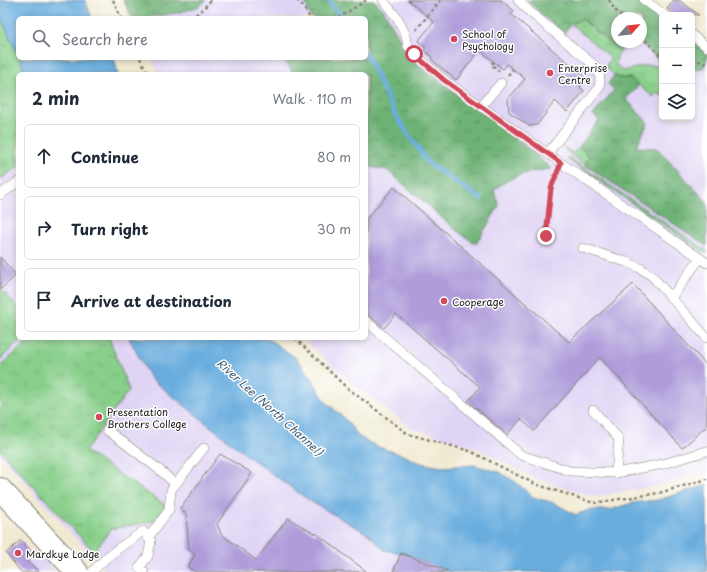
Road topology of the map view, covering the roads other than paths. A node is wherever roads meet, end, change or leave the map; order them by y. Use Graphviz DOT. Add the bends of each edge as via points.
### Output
graph roads {
  1 [pos="383,0"];
  2 [pos="518,0"];
  3 [pos="644,0"];
  4 [pos="661,12"];
  5 [pos="695,37"];
  6 [pos="707,47"];
  7 [pos="501,83"];
  8 [pos="481,106"];
  9 [pos="548,153"];
  10 [pos="16,183"];
  11 [pos="0,195"];
  12 [pos="583,248"];
  13 [pos="703,260"];
  14 [pos="671,298"];
  15 [pos="368,323"];
  16 [pos="707,338"];
  17 [pos="593,410"];
  18 [pos="108,430"];
  19 [pos="204,448"];
  20 [pos="707,452"];
  21 [pos="616,472"];
  22 [pos="175,484"];
  23 [pos="0,489"];
  24 [pos="148,538"];
  25 [pos="77,572"];
  26 [pos="92,572"];
  27 [pos="144,572"];
  1 -- 8 [label="lane" via="398,19 408,46 414,54 444,80"];
  2 -- 9 [label="lane" via="595,66 601,80 599,88"];
  3 -- 4 [label="lane"];
  5 -- 6 [label="lane"];
  7 -- 8 [label="lane"];
  8 -- 9 [label="lane"];
  9 -- 13 [label="lane"];
  10 -- 11 [label="lane"];
  12 -- 14 [label="lane" via="640,268 652,276"];
  13 -- 14 [label="lane"];
  14 -- 16 [label="lane"];
  15 -- 21 [label="lane" via="521,455 570,471"];
  17 -- 21 [label="lane" via="618,439"];
  18 -- 22 [label="lane"];
  19 -- 22 [label="lane"];
  20 -- 21 [label="lane" via="663,464"];
  22 -- 24 [label="lane" via="171,490 169,510"];
  23 -- 25 [label="highway"];
  24 -- 26 [label="lane" via="143,532 108,556"];
  24 -- 27 [label="lane" via="152,541 148,556 139,568"];
}
